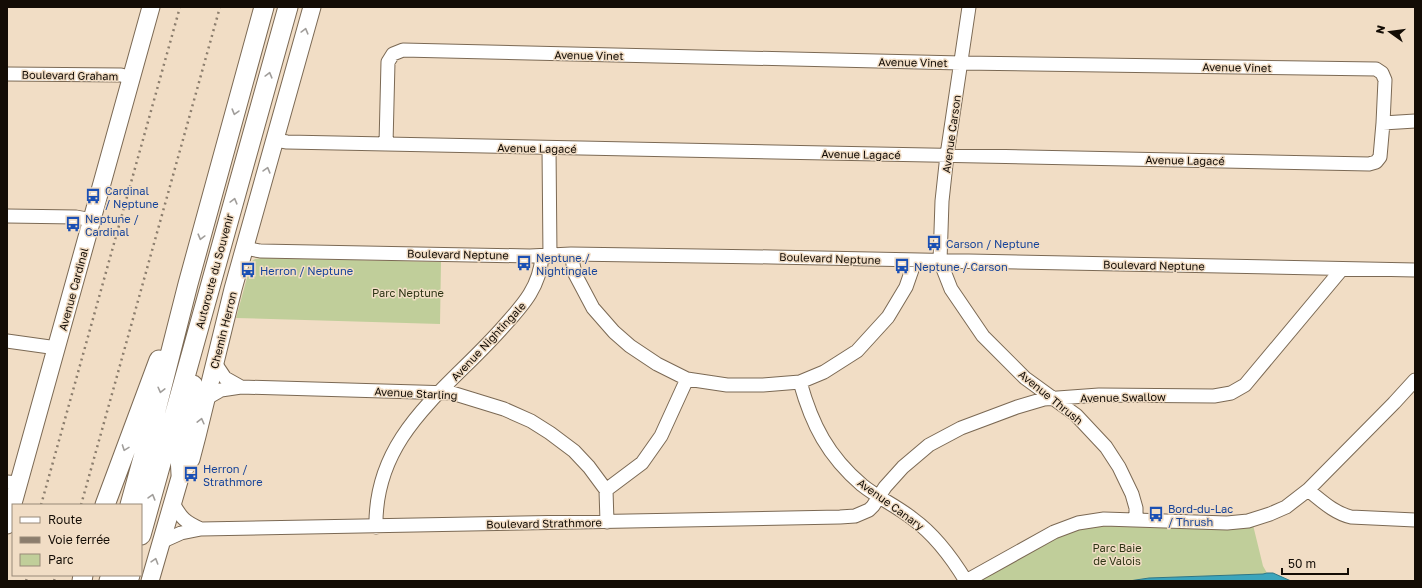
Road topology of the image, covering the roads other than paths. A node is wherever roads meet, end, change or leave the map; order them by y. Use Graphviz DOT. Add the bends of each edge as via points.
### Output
graph roads {
  1 [pos="151,7"];
  2 [pos="264,7"];
  3 [pos="288,7"];
  4 [pos="312,7"];
  5 [pos="969,7"];
  6 [pos="961,63"];
  7 [pos="7,74"];
  8 [pos="132,78"];
  9 [pos="1415,121"];
  10 [pos="1383,123"];
  11 [pos="275,140"];
  12 [pos="386,144"];
  13 [pos="549,148"];
  14 [pos="946,155"];
  15 [pos="7,216"];
  16 [pos="92,220"];
  17 [pos="245,248"];
  18 [pos="571,254"];
  19 [pos="546,256"];
  20 [pos="915,261"];
  21 [pos="940,261"];
  22 [pos="1342,269"];
  23 [pos="1415,270"];
  24 [pos="188,284"];
  25 [pos="201,319"];
  26 [pos="7,341"];
  27 [pos="57,348"];
  28 [pos="215,363"];
  29 [pos="687,379"];
  30 [pos="1415,380"];
  31 [pos="800,382"];
  32 [pos="241,386"];
  33 [pos="440,392"];
  34 [pos="206,398"];
  35 [pos="1052,398"];
  36 [pos="181,474"];
  37 [pos="13,483"];
  38 [pos="606,490"];
  39 [pos="1308,490"];
  40 [pos="879,497"];
  41 [pos="173,503"];
  42 [pos="105,504"];
  43 [pos="130,504"];
  44 [pos="1136,520"];
  45 [pos="1415,520"];
  46 [pos="607,522"];
  47 [pos="7,526"];
  48 [pos="376,527"];
  49 [pos="201,529"];
  50 [pos="142,531"];
  51 [pos="161,542"];
  52 [pos="150,581"];
  53 [pos="966,581"];
  1 -- 8 [label="main road, Avenue Cardinal"];
  2 -- 24 [label="highway, Autoroute du Souvenir, one-way"];
  25 -- 3 [label="highway, Autoroute du Souvenir, one-way"];
  11 -- 4 [label="main road, Chemin Herron, one-way"];
  5 -- 6 [label="street, Avenue Carson"];
  6 -- 10 [label="street, Avenue Vinet" via="1376,69 1382,73 1385,80"];
  6 -- 12 [label="street, Avenue Vinet" via="403,50 393,54 388,62"];
  6 -- 14 [label="street, Avenue Carson"];
  7 -- 8 [label="street, Boulevard Graham"];
  8 -- 16 [label="main road, Avenue Cardinal"];
  9 -- 10 [label="street"];
  10 -- 14 [label="street, Avenue Lagacé" via="1380,156 1376,162 1369,164"];
  11 -- 12 [label="street, Avenue Lagacé"];
  17 -- 11 [label="main road, Chemin Herron, one-way"];
  12 -- 13 [label="street, Avenue Lagacé"];
  13 -- 14 [label="street, Avenue Lagacé"];
  13 -- 19 [label="street, Avenue Nightingale"];
  14 -- 21 [label="street, Avenue Carson"];
  15 -- 16 [label="street" via="76,217"];
  16 -- 27 [label="main road, Avenue Cardinal"];
  17 -- 19 [label="street, Boulevard Neptune" via="260,251"];
  17 -- 28 [label="main road, Chemin Herron"];
  18 -- 19 [label="street, Boulevard Neptune"];
  18 -- 20 [label="street, Boulevard Neptune"];
  18 -- 29 [label="street" via="574,274 593,308 614,332 657,364"];
  19 -- 33 [label="street, Avenue Nightingale" via="526,302"];
  20 -- 21 [label="street, Boulevard Neptune"];
  20 -- 31 [label="street" via="906,287 888,317 857,351 824,372"];
  21 -- 22 [label="street, Boulevard Neptune"];
  21 -- 35 [label="street, Avenue Thrush" via="951,289 983,336 1025,378"];
  22 -- 23 [label="street, Boulevard Neptune"];
  22 -- 35 [label="street, Avenue Swallow" via="1245,385 1231,393 1214,396 1099,395"];
  24 -- 42 [label="highway, one-way"];
  24 -- 43 [label="highway, Autoroute du Souvenir, one-way"];
  25 -- 36 [label="highway" via="189,417 180,456"];
  50 -- 25 [label="highway, Autoroute du Souvenir, one-way"];
  26 -- 27 [label="street"];
  27 -- 37 [label="main road, Avenue Cardinal"];
  28 -- 32 [label="street, Avenue Starling" via="225,378"];
  28 -- 34 [label="main road, Chemin Herron"];
  29 -- 31 [label="street" via="727,385 763,386"];
  29 -- 38 [label="street" via="661,436 642,463"];
  30 -- 39 [label="street"];
  31 -- 40 [label="street, Avenue Canary" via="824,443 855,478"];
  32 -- 33 [label="street, Avenue Starling"];
  32 -- 34 [label="street, Avenue Starling" via="221,390"];
  33 -- 38 [label="street, Avenue Starling" via="456,393 534,423 574,451"];
  33 -- 48 [label="street, Avenue Nightingale" via="414,421 394,449 379,489"];
  36 -- 34 [label="main road, Chemin Herron, one-way" via="191,458"];
  35 -- 40 [label="street, Avenue Swallow" via="1017,407 946,435 909,461"];
  35 -- 44 [label="street, Avenue Thrush" via="1076,415 1113,457 1136,502"];
  36 -- 41 [label="main road, Chemin Herron"];
  37 -- 47 [label="main road, Avenue Cardinal"];
  38 -- 46 [label="street"];
  39 -- 44 [label="street" via="1286,507 1248,521 1227,523"];
  39 -- 45 [label="street" via="1341,515"];
  40 -- 46 [label="street, Boulevard Strathmore" via="869,510 850,516"];
  40 -- 53 [label="street, Avenue Canary" via="930,533"];
  41 -- 49 [label="street, Boulevard Strathmore" via="185,521"];
  41 -- 51 [label="main road, Chemin Herron"];
  44 -- 53 [label="street" via="1104,519 1070,526"];
  46 -- 48 [label="street, Boulevard Strathmore"];
  48 -- 49 [label="street, Boulevard Strathmore"];
  49 -- 51 [label="street, Boulevard Strathmore" via="181,533"];
  52 -- 51 [label="main road, Chemin Herron, one-way"];
}
